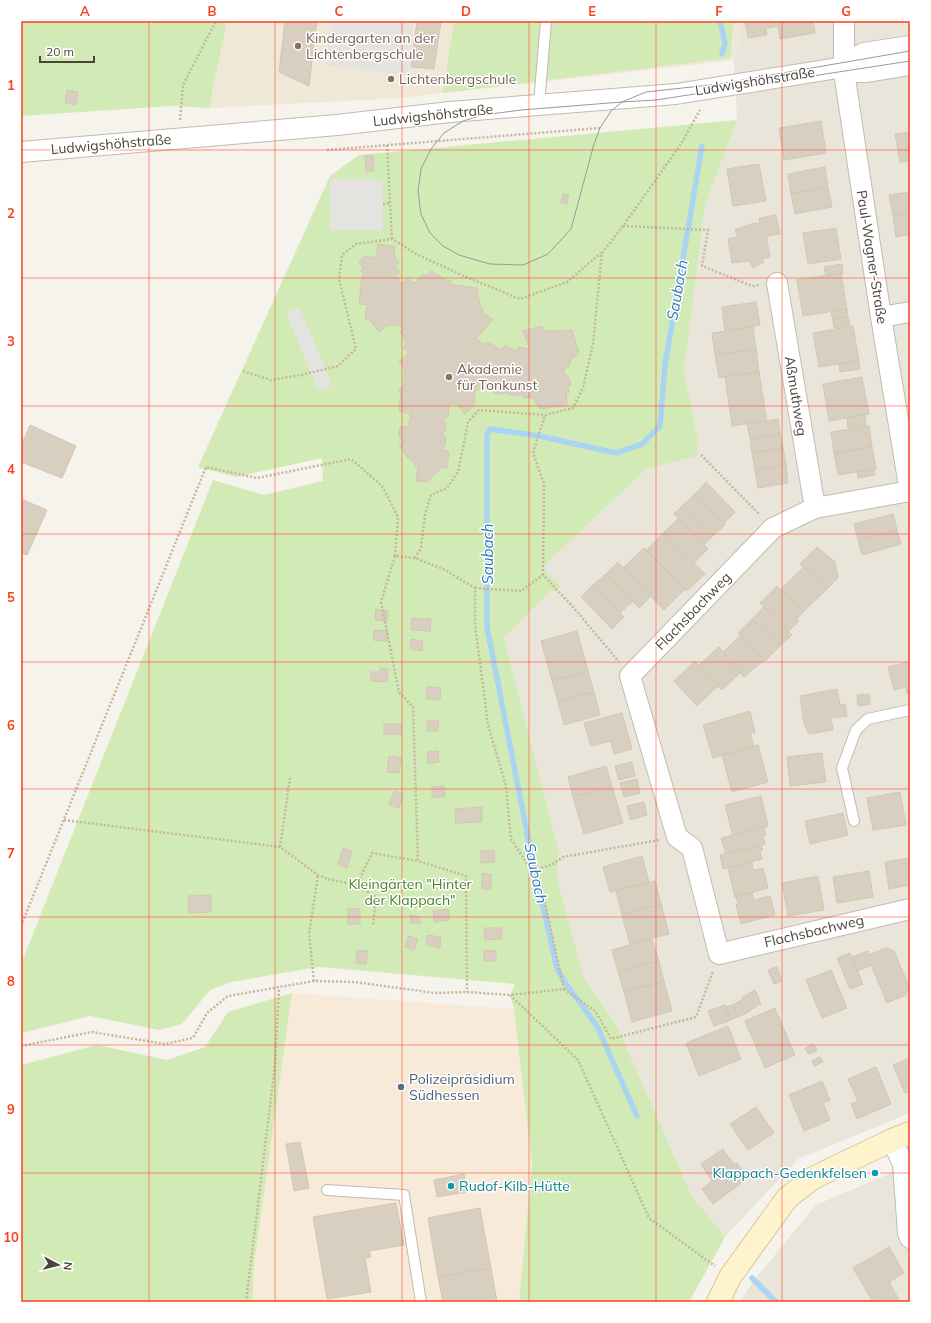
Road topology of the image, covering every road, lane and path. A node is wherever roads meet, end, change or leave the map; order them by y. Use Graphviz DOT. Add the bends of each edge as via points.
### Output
graph roads {
  1 [pos="216,21"];
  2 [pos="546,21"];
  3 [pos="844,21"];
  4 [pos="910,46"];
  5 [pos="910,65"];
  6 [pos="844,67"];
  7 [pos="712,88"];
  8 [pos="539,104"];
  9 [pos="600,128"];
  10 [pos="178,139"];
  11 [pos="387,145"];
  12 [pos="327,150"];
  13 [pos="21,152"];
  14 [pos="390,203"];
  15 [pos="383,204"];
  16 [pos="623,226"];
  17 [pos="392,239"];
  18 [pos="602,253"];
  19 [pos="778,283"];
  20 [pos="910,312"];
  21 [pos="881,317"];
  22 [pos="243,371"];
  23 [pos="545,415"];
  24 [pos="701,455"];
  25 [pos="910,492"];
  26 [pos="815,508"];
  27 [pos="773,528"];
  28 [pos="395,556"];
  29 [pos="415,558"];
  30 [pos="543,575"];
  31 [pos="475,588"];
  32 [pos="630,676"];
  33 [pos="910,710"];
  34 [pos="290,778"];
  35 [pos="64,820"];
  36 [pos="854,821"];
  37 [pos="677,837"];
  38 [pos="280,847"];
  39 [pos="418,861"];
  40 [pos="531,867"];
  41 [pos="318,875"];
  42 [pos="357,885"];
  43 [pos="910,909"];
  44 [pos="373,925"];
  45 [pos="21,926"];
  46 [pos="719,954"];
  47 [pos="314,981"];
  48 [pos="279,988"];
  49 [pos="564,989"];
  50 [pos="467,992"];
  51 [pos="510,995"];
  52 [pos="21,1046"];
  53 [pos="901,1136"];
  54 [pos="327,1190"];
  55 [pos="910,1238"];
  56 [pos="730,1278"];
  57 [pos="246,1302"];
  58 [pos="421,1302"];
  59 [pos="718,1302"];
  1 -- 10 [label="path" via="183,85"];
  2 -- 8 [label="lane"];
  3 -- 6 [label="street, Paul-Wagner-Straße"];
  4 -- 6 [label="street, Ludwigshöhstraße" via="864,53"];
  5 -- 6 [label="street, Ludwigshöhstraße" via="867,72"];
  6 -- 7 [label="street, Ludwigshöhstraße"];
  6 -- 21 [label="street, Paul-Wagner-Straße"];
  7 -- 8 [label="street, Ludwigshöhstraße" via="676,94"];
  7 -- 16 [label="path" via="681,144"];
  8 -- 10 [label="street, Ludwigshöhstraße"];
  9 -- 11 [label="path"];
  10 -- 13 [label="street, Ludwigshöhstraße"];
  11 -- 12 [label="path"];
  11 -- 14 [label="path"];
  14 -- 15 [label="path"];
  14 -- 17 [label="path"];
  16 -- 18 [label="path"];
  16 -- 19 [label="path" via="708,230 702,266 752,286"];
  17 -- 18 [label="path" via="418,255 520,299 568,282"];
  17 -- 22 [label="path" via="356,244 342,255 339,279 356,349 338,366 271,380"];
  18 -- 23 [label="path" via="593,344 583,388 572,408"];
  19 -- 26 [label="street, Aßmuthweg"];
  20 -- 21 [label="street"];
  21 -- 25 [label="street, Paul-Wagner-Straße"];
  23 -- 29 [label="path" via="479,410 468,422 458,472 447,488 431,495 425,514 422,548"];
  23 -- 30 [label="path" via="533,453 544,484"];
  24 -- 27 [label="path"];
  25 -- 26 [label="street, Flachsbachweg"];
  26 -- 27 [label="street, Flachsbachweg"];
  27 -- 32 [label="street, Flachsbachweg"];
  28 -- 29 [label="path"];
  28 -- 35 [label="path" via="398,517 382,486 351,459 257,478 206,467"];
  28 -- 39 [label="path" via="381,602 399,692 413,707"];
  29 -- 31 [label="path" via="443,569"];
  30 -- 31 [label="path" via="521,591"];
  30 -- 32 [label="path"];
  31 -- 40 [label="path" via="475,625 488,726 506,786 512,839"];
  32 -- 37 [label="street"];
  33 -- 36 [label="lane" via="868,719 856,730 842,768"];
  34 -- 38 [label="path"];
  35 -- 38 [label="path"];
  35 -- 45 [label="path"];
  37 -- 40 [label="path" via="563,857 551,866"];
  37 -- 46 [label="street" via="692,848"];
  38 -- 41 [label="path"];
  39 -- 42 [label="path" via="372,853"];
  39 -- 50 [label="path" via="466,876"];
  40 -- 49 [label="path" via="541,884"];
  41 -- 42 [label="path"];
  41 -- 47 [label="path" via="309,934"];
  42 -- 44 [label="path" via="376,897"];
  43 -- 46 [label="street, Flachsbachweg"];
  46 -- 49 [label="path" via="696,1017 611,1039 596,1012"];
  47 -- 48 [label="path"];
  47 -- 50 [label="path" via="355,982 435,993"];
  48 -- 52 [label="path" via="228,996 207,1013 193,1038 166,1044 92,1032"];
  48 -- 57 [label="path" via="275,1065"];
  49 -- 51 [label="path"];
  50 -- 51 [label="path"];
  51 -- 56 [label="path" via="578,1060 648,1218"];
  53 -- 55 [label="street"];
  53 -- 56 [label="main road" via="813,1178 787,1198"];
  54 -- 58 [label="lane" via="404,1195"];
  56 -- 59 [label="main road"];
}
